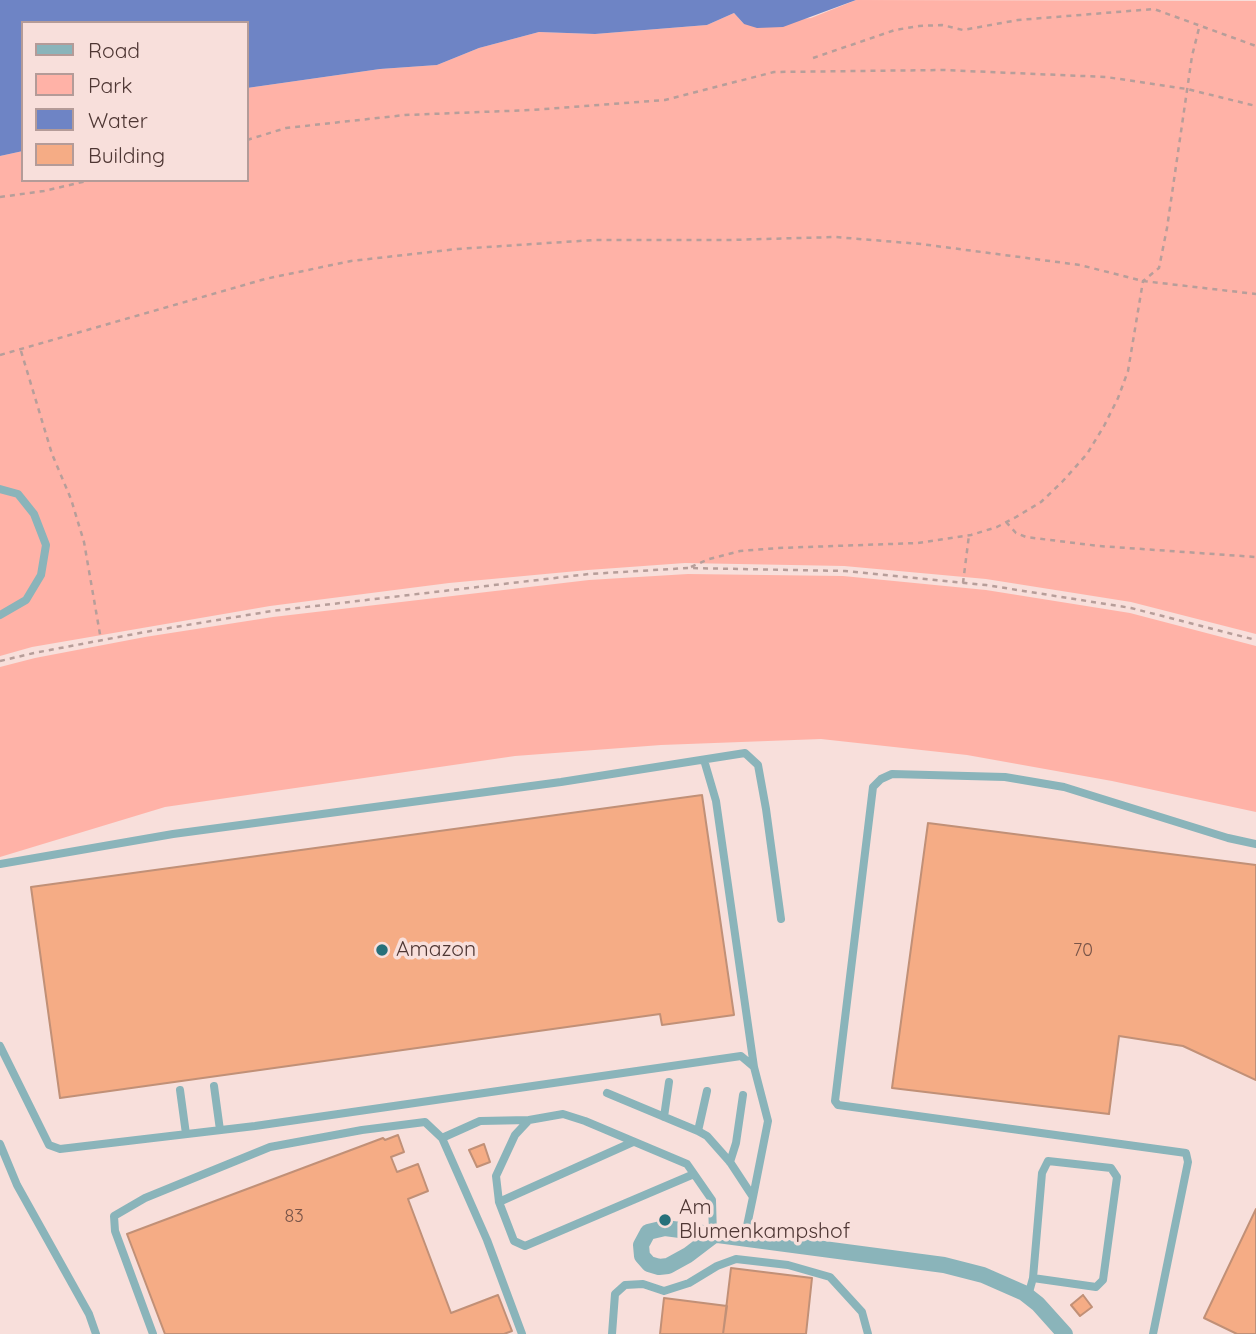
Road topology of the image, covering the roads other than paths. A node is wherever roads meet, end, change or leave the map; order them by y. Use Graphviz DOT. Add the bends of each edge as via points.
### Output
graph roads {
  1 [pos="0,489"];
  2 [pos="0,615"];
  3 [pos="704,760"];
  4 [pos="1256,844"];
  5 [pos="0,864"];
  6 [pos="781,919"];
  7 [pos="0,1046"];
  8 [pos="754,1067"];
  9 [pos="670,1082"];
  10 [pos="214,1086"];
  11 [pos="180,1090"];
  12 [pos="707,1091"];
  13 [pos="607,1093"];
  14 [pos="743,1096"];
  15 [pos="664,1117"];
  16 [pos="528,1120"];
  17 [pos="220,1130"];
  18 [pos="698,1131"];
  19 [pos="186,1134"];
  20 [pos="442,1138"];
  21 [pos="633,1142"];
  22 [pos="0,1144"];
  23 [pos="0,1156"];
  24 [pos="730,1162"];
  25 [pos="694,1174"];
  26 [pos="17,1185"];
  27 [pos="753,1197"];
  28 [pos="499,1202"];
  29 [pos="713,1236"];
  30 [pos="744,1240"];
  31 [pos="1033,1278"];
  32 [pos="1028,1296"];
  33 [pos="96,1334"];
  34 [pos="153,1334"];
  35 [pos="522,1334"];
  36 [pos="612,1334"];
  37 [pos="868,1334"];
  38 [pos="1065,1334"];
  39 [pos="1153,1334"];
  1 -- 2 [label="lane" via="18,494 34,514 46,545 41,575 26,600"];
  3 -- 5 [label="lane" via="173,834"];
  3 -- 6 [label="lane" via="745,753 758,765"];
  3 -- 8 [label="lane" via="716,801"];
  4 -- 39 [label="lane" via="1064,788 1005,777 892,774 873,788 835,1101 838,1105 1186,1153 1188,1162"];
  7 -- 19 [label="lane" via="49,1145 60,1149"];
  8 -- 17 [label="lane" via="741,1056"];
  8 -- 27 [label="lane" via="768,1121"];
  9 -- 15 [label="lane"];
  10 -- 17 [label="lane"];
  11 -- 19 [label="lane"];
  12 -- 18 [label="lane"];
  13 -- 15 [label="lane"];
  14 -- 24 [label="lane"];
  15 -- 18 [label="lane"];
  16 -- 20 [label="lane" via="480,1121"];
  16 -- 21 [label="lane" via="563,1114"];
  16 -- 28 [label="lane" via="514,1135 496,1175"];
  17 -- 19 [label="lane"];
  18 -- 24 [label="lane"];
  20 -- 34 [label="lane" via="425,1122 295,1141 145,1198 114,1216 115,1231"];
  20 -- 35 [label="lane"];
  21 -- 25 [label="lane" via="687,1164"];
  21 -- 28 [label="lane"];
  22 -- 26 [label="lane"];
  23 -- 26 [label="lane"];
  24 -- 27 [label="lane"];
  25 -- 28 [label="lane" via="525,1246 514,1241"];
  25 -- 29 [label="lane" via="712,1200"];
  26 -- 33 [label="lane"];
  27 -- 30 [label="lane"];
  29 -- 29 [label="street" via="668,1266 649,1264 642,1256 641,1245 648,1231 665,1228"];
  29 -- 30 [label="street"];
  30 -- 32 [label="street" via="965,1269"];
  31 -- 31 [label="lane" via="1041,1173 1048,1161 1111,1168 1117,1177 1103,1279 1096,1287"];
  31 -- 32 [label="lane"];
  32 -- 38 [label="street"];
  36 -- 37 [label="lane" via="615,1294 625,1285 642,1284 664,1291 736,1259 788,1265 830,1277 862,1312"];
}
